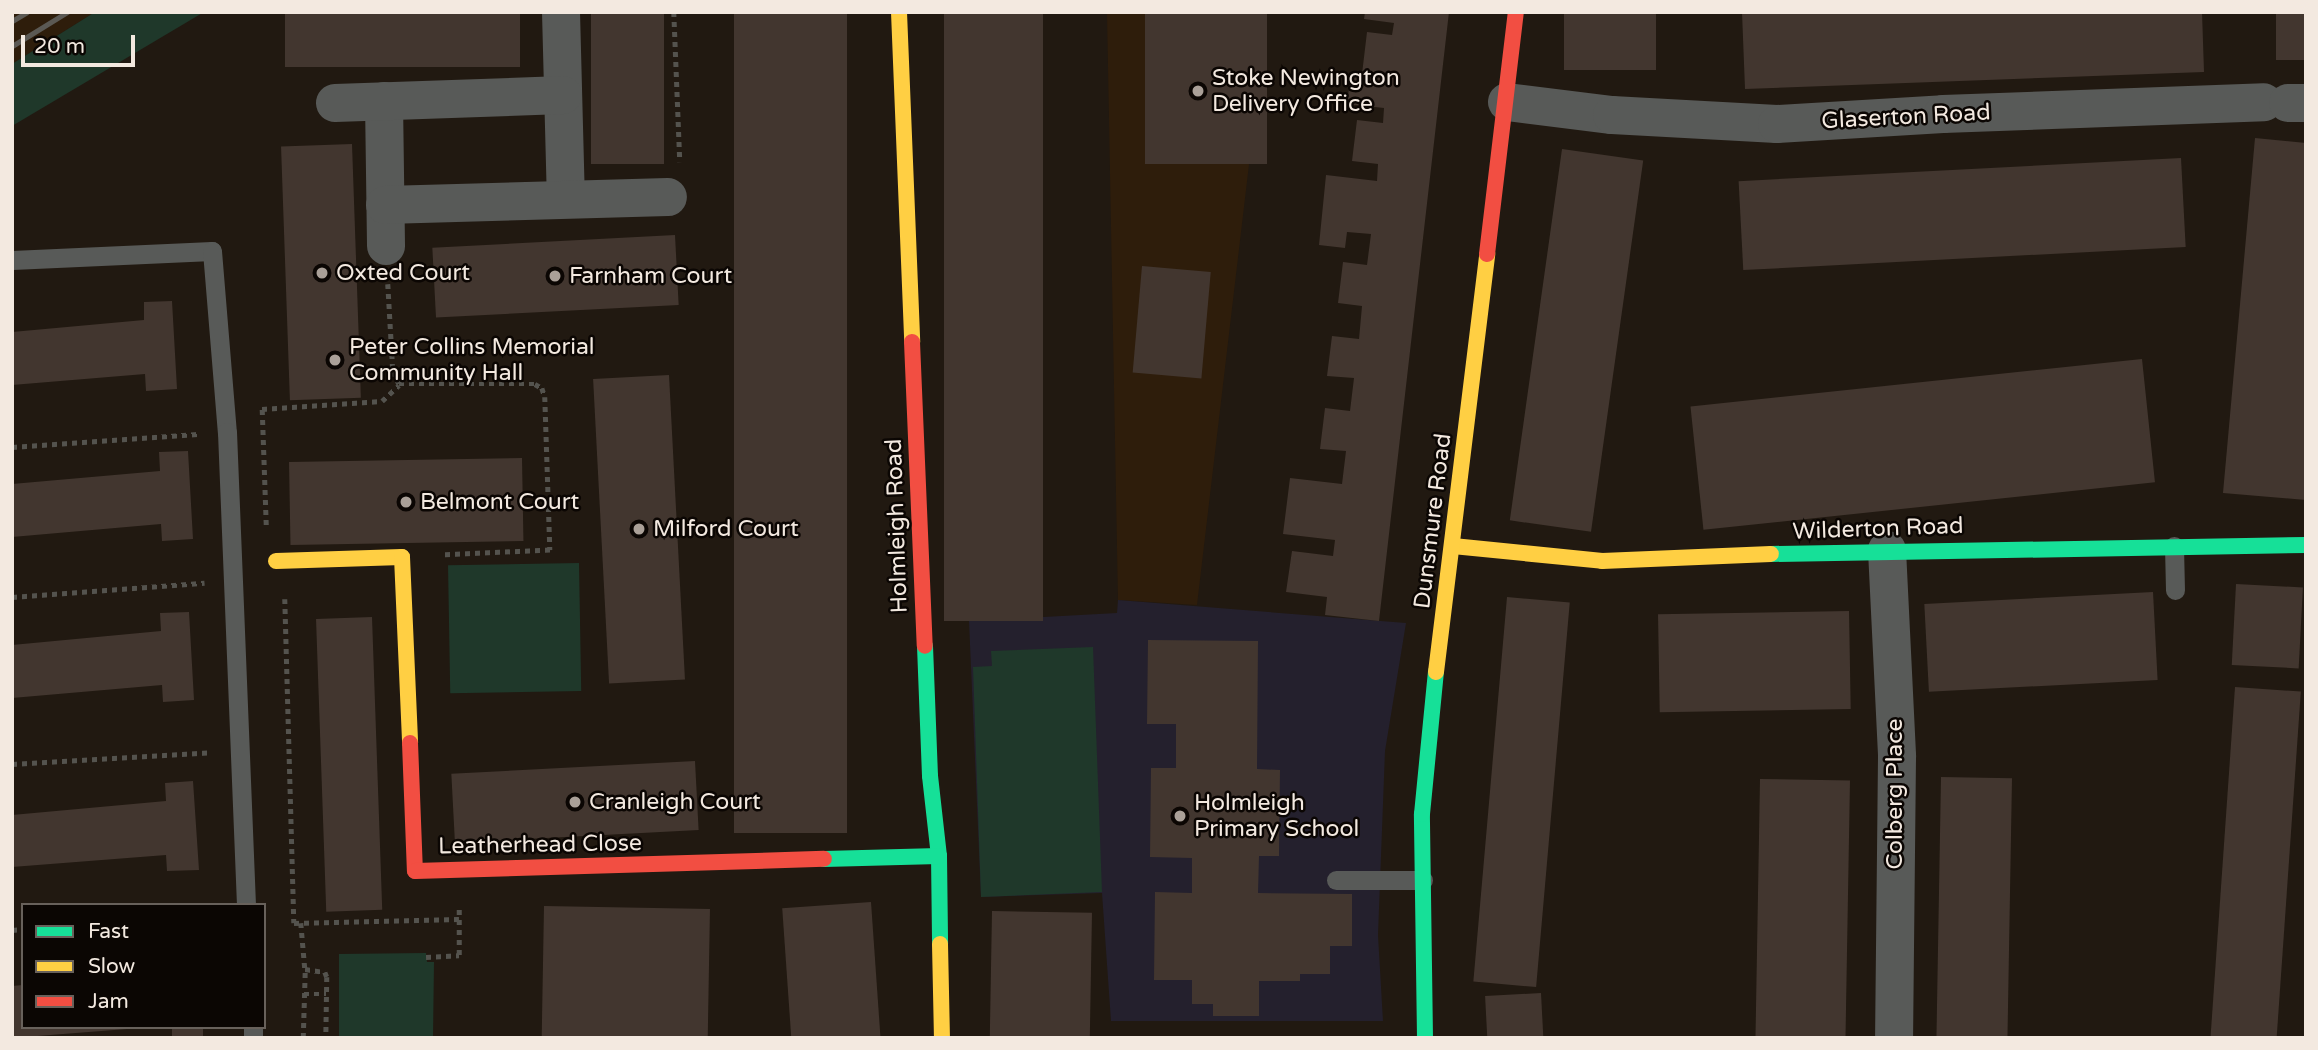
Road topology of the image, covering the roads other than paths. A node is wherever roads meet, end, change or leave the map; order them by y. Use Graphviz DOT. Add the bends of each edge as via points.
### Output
graph roads {
  1 [pos="561,12"];
  2 [pos="899,12"];
  3 [pos="1517,12"];
  4 [pos="563,96"];
  5 [pos="384,101"];
  6 [pos="1507,102"];
  7 [pos="335,103"];
  8 [pos="2286,103"];
  9 [pos="667,197"];
  10 [pos="566,199"];
  11 [pos="385,205"];
  12 [pos="12,260"];
  13 [pos="387,261"];
  14 [pos="2306,545"];
  15 [pos="1453,546"];
  16 [pos="2174,546"];
  17 [pos="1887,550"];
  18 [pos="280,561"];
  19 [pos="2175,590"];
  20 [pos="939,856"];
  21 [pos="1336,880"];
  22 [pos="1423,880"];
  23 [pos="246,903"];
  24 [pos="942,1038"];
  25 [pos="1425,1038"];
  26 [pos="1894,1038"];
  1 -- 4 [label="street"];
  2 -- 20 [label="street, Holmleigh Road" via="930,776"];
  3 -- 6 [label="street, Dunsmure Road"];
  4 -- 5 [label="street"];
  4 -- 10 [label="street"];
  5 -- 7 [label="street"];
  5 -- 11 [label="street"];
  6 -- 8 [label="street, Glaserton Road" via="1612,115 1777,124"];
  6 -- 15 [label="street, Dunsmure Road"];
  9 -- 10 [label="street"];
  10 -- 11 [label="street"];
  11 -- 13 [label="street"];
  12 -- 23 [label="lane" via="212,251 227,432"];
  14 -- 16 [label="street, Wilderton Road"];
  15 -- 17 [label="street, Wilderton Road" via="1602,561"];
  15 -- 22 [label="street, Dunsmure Road" via="1426,756"];
  16 -- 17 [label="street, Wilderton Road"];
  16 -- 19 [label="lane"];
  17 -- 26 [label="street, Colberg Place" via="1897,757"];
  18 -- 20 [label="street, Leatherhead Close" via="412,557 415,871"];
  20 -- 24 [label="street, Holmleigh Road"];
  21 -- 22 [label="lane"];
  22 -- 25 [label="street, Dunsmure Road"];
}
